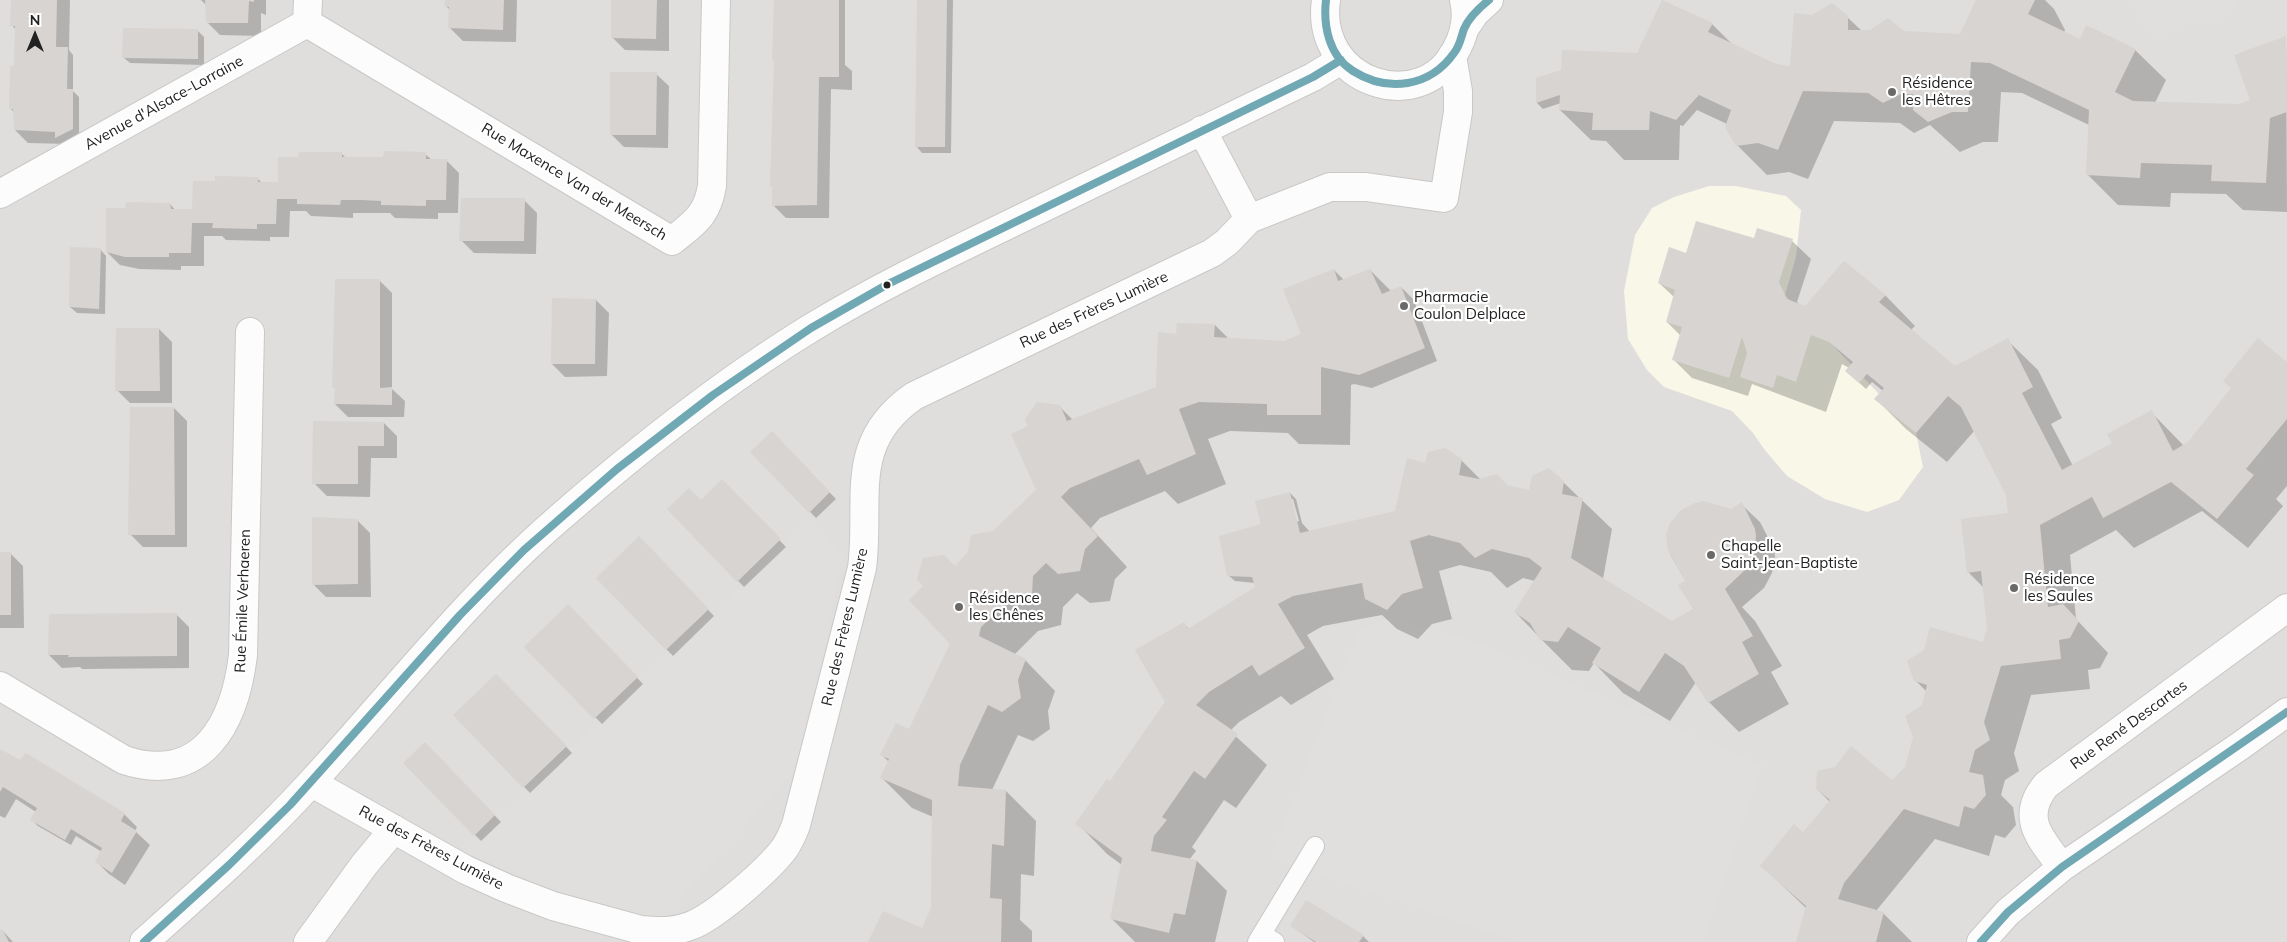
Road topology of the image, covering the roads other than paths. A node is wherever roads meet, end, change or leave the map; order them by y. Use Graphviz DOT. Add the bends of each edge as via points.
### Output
graph roads {
  1 [pos="716,0"];
  2 [pos="1326,0"];
  3 [pos="1464,0"];
  4 [pos="1489,0"];
  5 [pos="308,11"];
  6 [pos="1464,29"];
  7 [pos="1452,56"];
  8 [pos="1341,60"];
  9 [pos="1202,130"];
  10 [pos="0,194"];
  11 [pos="1249,219"];
  12 [pos="250,332"];
  13 [pos="2287,608"];
  14 [pos="0,686"];
  15 [pos="2287,712"];
  16 [pos="312,782"];
  17 [pos="394,829"];
  18 [pos="1315,846"];
  19 [pos="2062,867"];
  20 [pos="1264,939"];
  21 [pos="144,942"];
  22 [pos="308,942"];
  23 [pos="1981,942"];
  1 -- 5 [label="street, Rue Maxence Van der Meersch" via="712,186 709,202 698,220 672,241"];
  2 -- 8 [label="street" via="1326,29"];
  3 -- 6 [label="street"];
  4 -- 6 [label="street"];
  5 -- 10 [label="street, Avenue d'Alsace-Lorraine"];
  6 -- 7 [label="street"];
  7 -- 8 [label="street" via="1440,70 1429,76 1395,86 1359,76"];
  7 -- 11 [label="street, Rue des Frères Lumière" via="1458,112 1444,198 1366,187 1330,187"];
  8 -- 9 [label="street"];
  9 -- 11 [label="street"];
  9 -- 16 [label="street" via="851,305 771,354 674,425 600,483 504,569"];
  11 -- 17 [label="street, Rue des Frères Lumière" via="1212,253 914,396 900,405 881,428 870,451 864,476 862,568 800,812 785,848 712,914 675,931 641,930 530,899 466,870"];
  12 -- 14 [label="street, Rue Émile Verhaeren" via="244,655 235,697 208,747 183,763 152,767 138,765 124,760"];
  13 -- 19 [label="street, Rue René Descartes" via="2046,785 2034,804 2034,825"];
  15 -- 19 [label="street"];
  16 -- 17 [label="street, Rue des Frères Lumière"];
  16 -- 21 [label="street" via="256,840"];
  17 -- 22 [label="street"];
  18 -- 20 [label="lane"];
  19 -- 23 [label="street" via="2008,912"];
}
